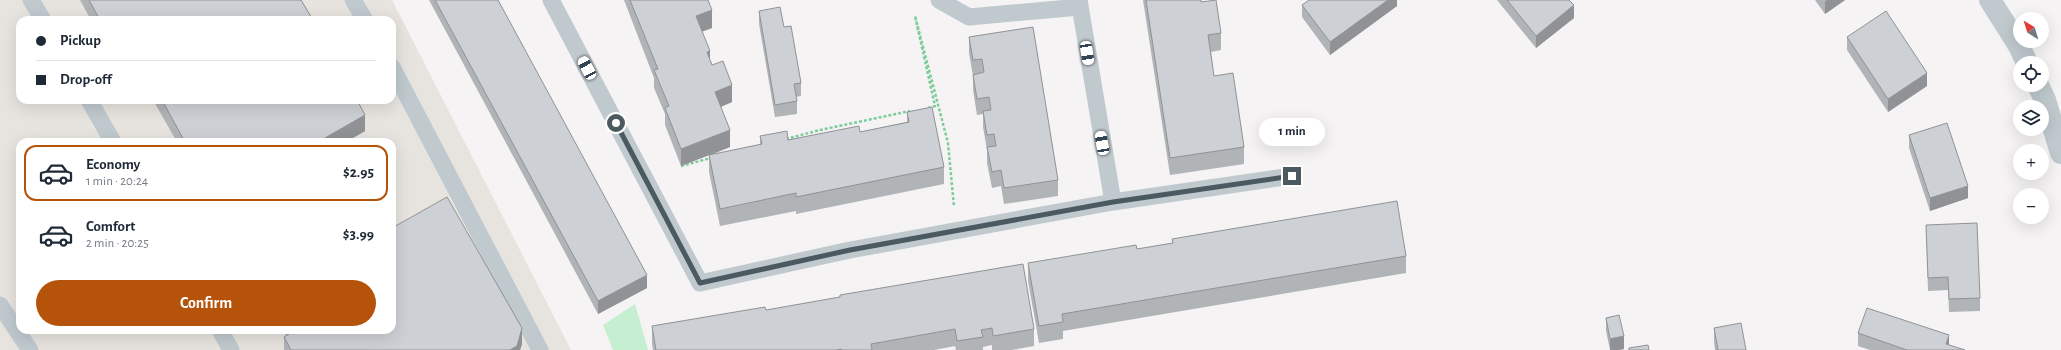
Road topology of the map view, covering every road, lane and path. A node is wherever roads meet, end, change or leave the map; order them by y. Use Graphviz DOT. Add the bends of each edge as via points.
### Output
graph roads {
  1 [pos="31,0"];
  2 [pos="353,0"];
  3 [pos="551,0"];
  4 [pos="939,0"];
  5 [pos="1990,0"];
  6 [pos="1079,3"];
  7 [pos="41,16"];
  8 [pos="363,16"];
  9 [pos="2024,56"];
  10 [pos="396,75"];
  11 [pos="2041,92"];
  12 [pos="91,104"];
  13 [pos="920,109"];
  14 [pos="912,111"];
  15 [pos="111,138"];
  16 [pos="781,140"];
  17 [pos="2061,153"];
  18 [pos="712,158"];
  19 [pos="681,166"];
  20 [pos="1292,176"];
  21 [pos="1113,202"];
  22 [pos="956,231"];
  23 [pos="0,305"];
  24 [pos="16,329"];
  25 [pos="19,334"];
  26 [pos="222,334"];
  27 [pos="30,350"];
  28 [pos="231,350"];
  29 [pos="540,350"];
  1 -- 7 [label="lane"];
  2 -- 8 [label="lane"];
  3 -- 22 [label="lane" via="700,283 850,250"];
  4 -- 6 [label="lane" via="969,18"];
  5 -- 9 [label="street"];
  6 -- 21 [label="lane"];
  10 -- 29 [label="lane"];
  11 -- 17 [label="street"];
  12 -- 15 [label="lane"];
  13 -- 22 [label="path" via="935,106 915,16 948,143"];
  14 -- 16 [label="path"];
  18 -- 19 [label="path"];
  20 -- 21 [label="lane"];
  21 -- 22 [label="lane"];
  23 -- 24 [label="lane"];
  25 -- 27 [label="lane"];
  26 -- 28 [label="lane"];
}
